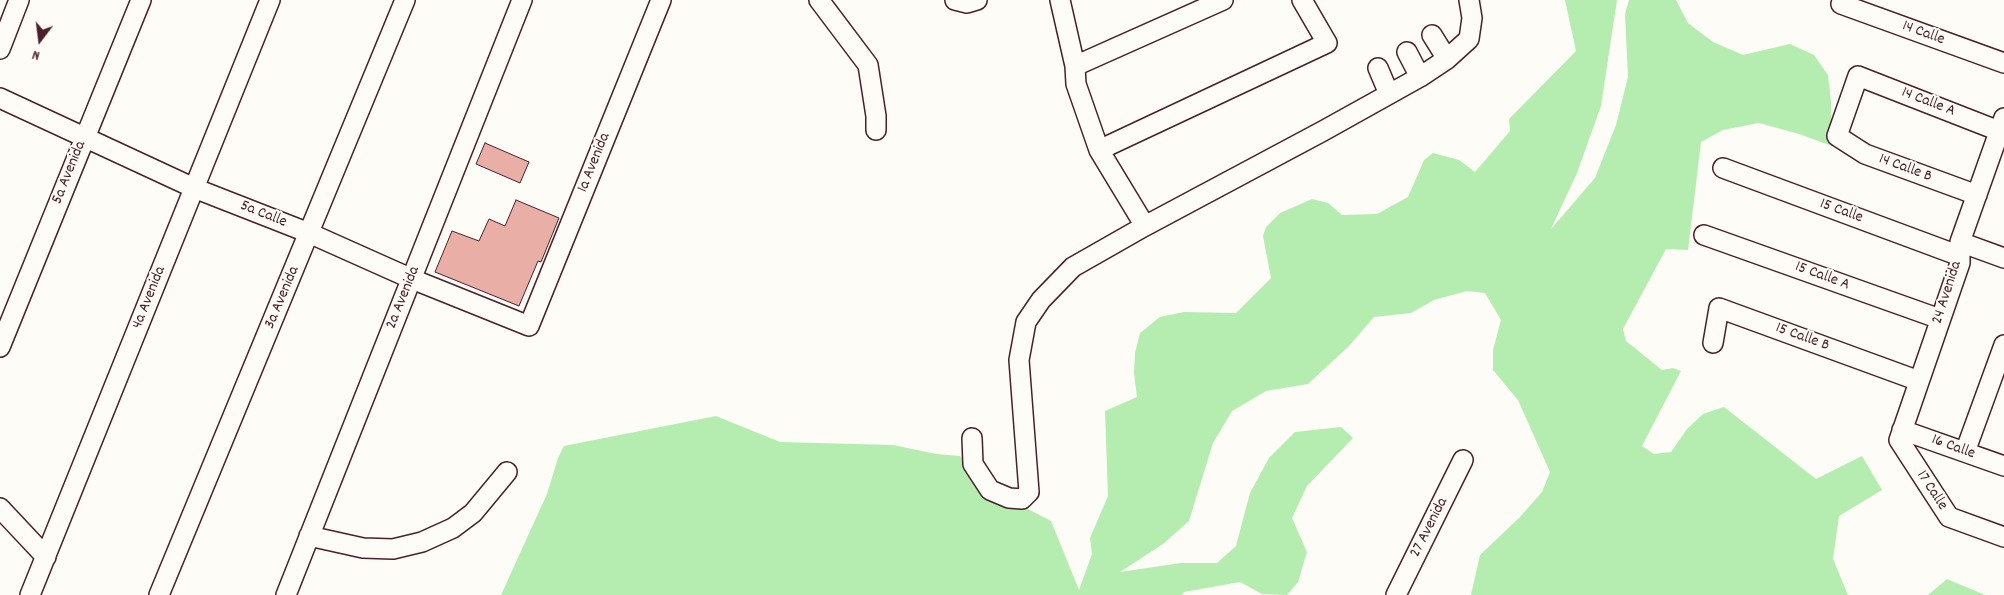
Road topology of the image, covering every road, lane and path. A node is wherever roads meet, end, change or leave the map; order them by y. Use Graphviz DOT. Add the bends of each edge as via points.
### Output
graph roads {
  1 [pos="19,0"];
  2 [pos="141,0"];
  3 [pos="270,0"];
  4 [pos="405,0"];
  5 [pos="522,0"];
  6 [pos="661,0"];
  7 [pos="818,0"];
  8 [pos="955,0"];
  9 [pos="977,0"];
  10 [pos="1060,0"];
  11 [pos="1223,0"];
  12 [pos="1302,0"];
  13 [pos="1469,0"];
  14 [pos="1841,4"];
  15 [pos="1432,35"];
  16 [pos="0,49"];
  17 [pos="1407,52"];
  18 [pos="1446,59"];
  19 [pos="2004,63"];
  20 [pos="1075,66"];
  21 [pos="1378,68"];
  22 [pos="1420,76"];
  23 [pos="1389,94"];
  24 [pos="0,98"];
  25 [pos="2002,124"];
  26 [pos="876,130"];
  27 [pos="1837,136"];
  28 [pos="85,137"];
  29 [pos="1099,150"];
  30 [pos="1723,168"];
  31 [pos="194,188"];
  32 [pos="1977,194"];
  33 [pos="1145,226"];
  34 [pos="309,234"];
  35 [pos="1704,235"];
  36 [pos="1960,249"];
  37 [pos="2004,258"];
  38 [pos="412,279"];
  39 [pos="1940,319"];
  40 [pos="528,326"];
  41 [pos="1713,343"];
  42 [pos="2004,345"];
  43 [pos="0,347"];
  44 [pos="1919,381"];
  45 [pos="1900,435"];
  46 [pos="972,438"];
  47 [pos="1965,452"];
  48 [pos="1463,460"];
  49 [pos="2004,466"];
  50 [pos="507,472"];
  51 [pos="0,508"];
  52 [pos="309,536"];
  53 [pos="2004,537"];
  54 [pos="46,557"];
  55 [pos="30,595"];
  56 [pos="159,595"];
  57 [pos="286,595"];
  58 [pos="1396,595"];
  1 -- 16 [label="street"];
  2 -- 28 [label="street, 5a Avenida"];
  3 -- 31 [label="street, 4a Avenida"];
  4 -- 34 [label="street, 3a Avenida"];
  5 -- 38 [label="street, 2a Avenida"];
  6 -- 40 [label="street, 1a Avenida"];
  7 -- 26 [label="street" via="868,65"];
  8 -- 9 [label="street" via="967,4"];
  10 -- 20 [label="street"];
  11 -- 20 [label="street"];
  12 -- 29 [label="street" via="1327,43"];
  13 -- 18 [label="street" via="1472,18 1469,39"];
  14 -- 19 [label="street, 14 Calle"];
  15 -- 18 [label="street"];
  17 -- 22 [label="street"];
  18 -- 22 [label="street"];
  20 -- 29 [label="street" via="1076,84"];
  21 -- 23 [label="street"];
  22 -- 23 [label="street"];
  23 -- 33 [label="street"];
  24 -- 28 [label="street, 5a Calle"];
  25 -- 27 [label="street, 14 Calle A" via="1858,76"];
  25 -- 32 [label="street, 24 Avenida"];
  27 -- 32 [label="street, 14 Calle B" via="1865,154"];
  28 -- 31 [label="street, 5a Calle"];
  28 -- 43 [label="street, 5a Avenida"];
  29 -- 33 [label="street"];
  30 -- 36 [label="street, 15 Calle"];
  31 -- 34 [label="street, 5a Calle"];
  31 -- 54 [label="street, 4a Avenida"];
  32 -- 36 [label="street, 24 Avenida"];
  33 -- 46 [label="street" via="1073,267 1041,300 1026,322 1019,360 1029,492 1022,500 990,490 973,464"];
  34 -- 38 [label="street, 5a Calle"];
  34 -- 56 [label="street, 3a Avenida"];
  35 -- 39 [label="street, 15 Calle A"];
  36 -- 37 [label="street, 15 Calle"];
  36 -- 39 [label="street, 24 Avenida" via="1960,263"];
  38 -- 40 [label="street, 5a Calle"];
  38 -- 52 [label="street, 2a Avenida"];
  39 -- 44 [label="street, 24 Avenida"];
  41 -- 44 [label="street, 15 Calle B" via="1719,308"];
  42 -- 47 [label="street"];
  44 -- 45 [label="street, 24 Avenida"];
  45 -- 47 [label="street, 16 Calle"];
  45 -- 53 [label="street, 17 Calle" via="1949,517"];
  47 -- 49 [label="street, 16 Calle"];
  48 -- 58 [label="street, 27 Avenida"];
  50 -- 52 [label="street" via="473,513 453,528 422,542 393,549 363,548"];
  51 -- 54 [label="street"];
  52 -- 57 [label="street, 2a Avenida"];
  54 -- 55 [label="street, 4a Avenida"];
}
